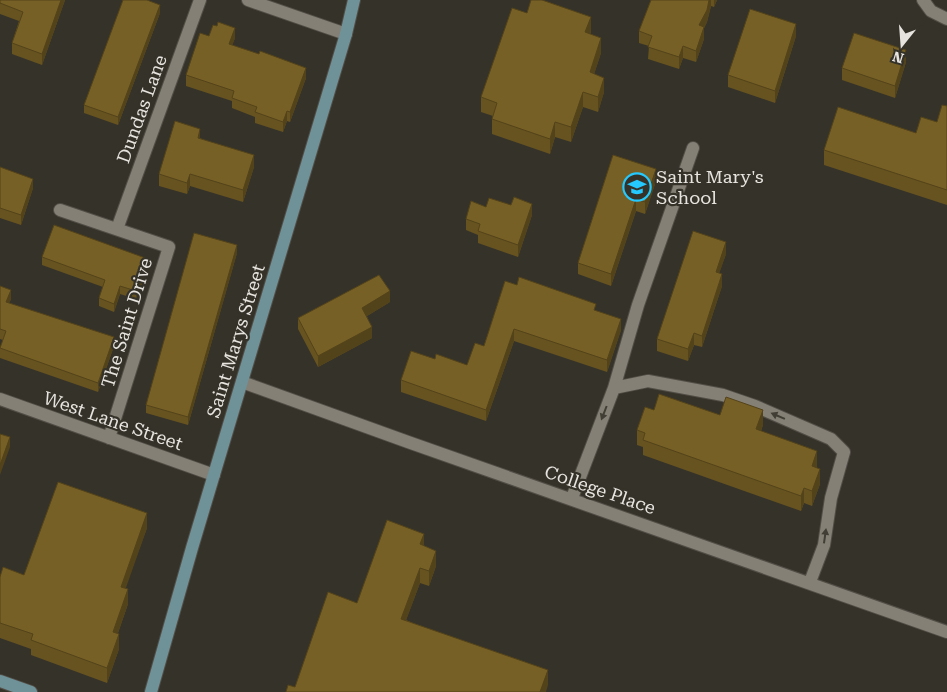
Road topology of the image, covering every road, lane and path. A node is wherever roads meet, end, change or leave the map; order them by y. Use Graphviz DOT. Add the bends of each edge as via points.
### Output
graph roads {
  1 [pos="200,0"];
  2 [pos="248,0"];
  3 [pos="354,0"];
  4 [pos="923,0"];
  5 [pos="947,19"];
  6 [pos="346,34"];
  7 [pos="693,148"];
  8 [pos="60,210"];
  9 [pos="117,229"];
  10 [pos="242,382"];
  11 [pos="614,388"];
  12 [pos="0,399"];
  13 [pos="109,438"];
  14 [pos="214,475"];
  15 [pos="572,498"];
  16 [pos="810,582"];
  17 [pos="947,632"];
  18 [pos="0,681"];
  19 [pos="31,692"];
  20 [pos="151,692"];
  1 -- 9 [label="street, Dundas Lane"];
  2 -- 6 [label="street"];
  3 -- 6 [label="main road, Saint Marys Street"];
  4 -- 5 [label="street" via="931,11"];
  6 -- 10 [label="main road, Saint Marys Street"];
  7 -- 11 [label="street" via="638,305"];
  8 -- 9 [label="street"];
  9 -- 13 [label="street, The Saint Drive" via="169,247"];
  10 -- 14 [label="main road, Saint Marys Street"];
  10 -- 15 [label="street, College Place"];
  11 -- 15 [label="street, one-way"];
  16 -- 11 [label="street, one-way" via="824,545 831,498 844,452 831,439 723,395 648,381"];
  12 -- 13 [label="street, West Lane Street"];
  13 -- 14 [label="street, West Lane Street"];
  14 -- 20 [label="main road, Saint Marys Street"];
  15 -- 16 [label="street, College Place"];
  16 -- 17 [label="street, College Place"];
  18 -- 19 [label="main road"];
}
